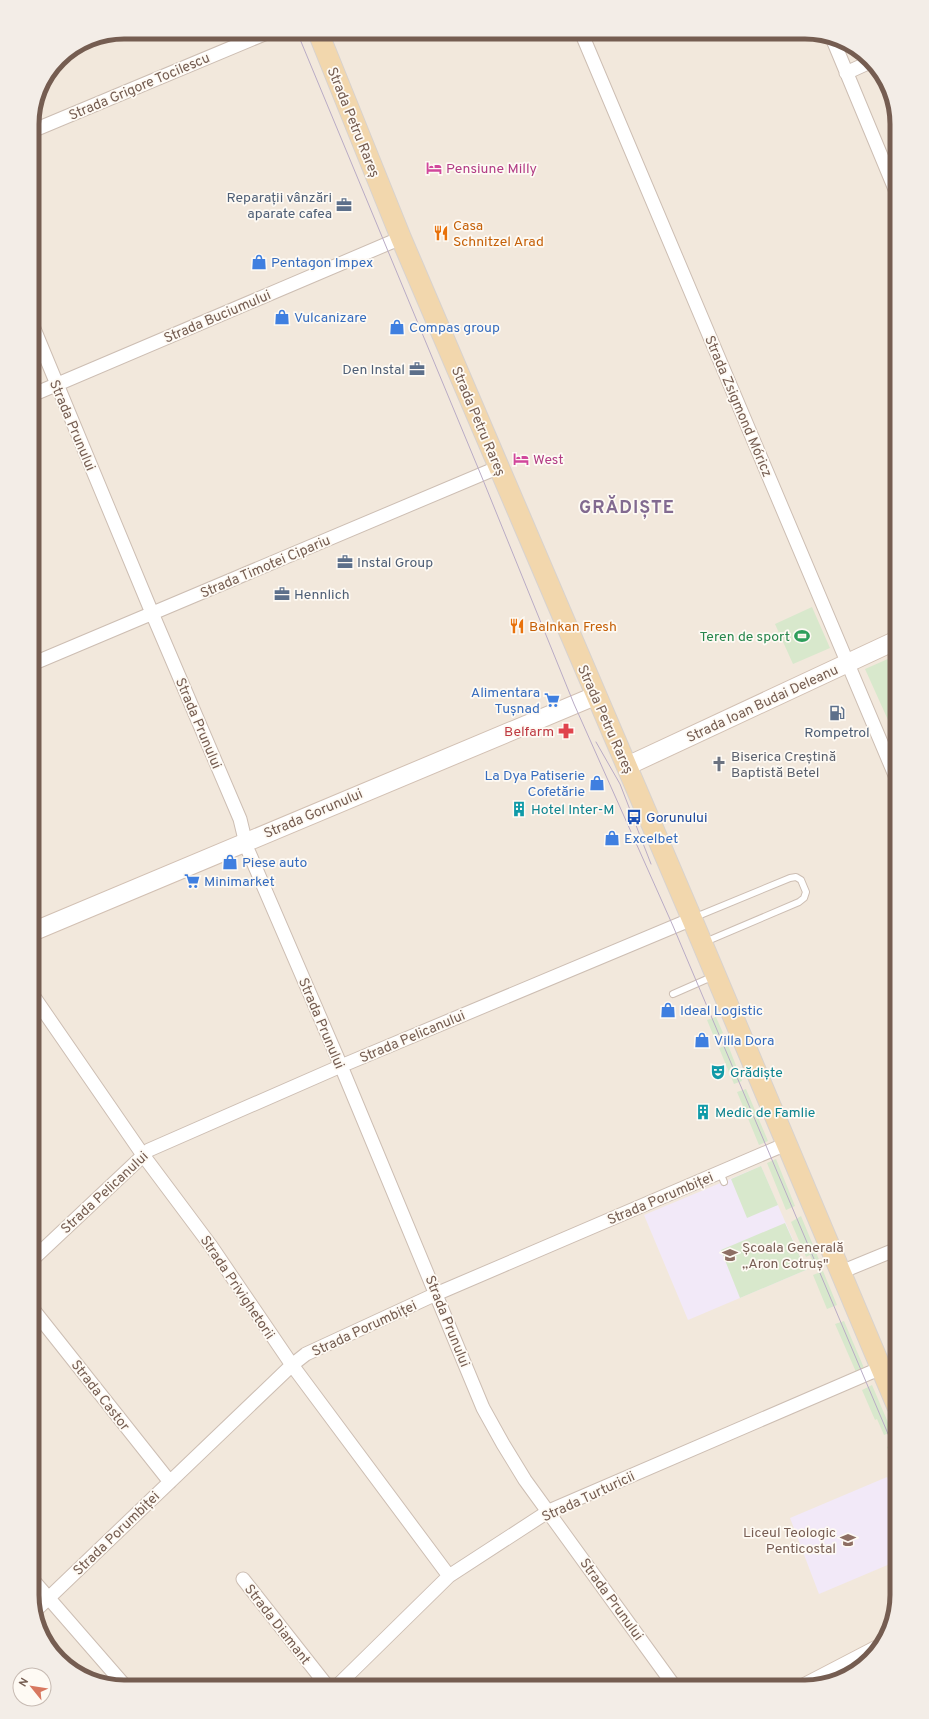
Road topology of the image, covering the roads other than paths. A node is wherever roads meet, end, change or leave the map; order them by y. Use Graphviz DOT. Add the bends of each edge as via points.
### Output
graph roads {
  1 [pos="251,39"];
  2 [pos="321,39"];
  3 [pos="583,39"];
  4 [pos="834,44"];
  5 [pos="865,64"];
  6 [pos="846,73"];
  7 [pos="39,128"];
  8 [pos="890,177"];
  9 [pos="402,238"];
  10 [pos="39,341"];
  11 [pos="57,384"];
  12 [pos="39,392"];
  13 [pos="499,467"];
  14 [pos="152,613"];
  15 [pos="890,643"];
  16 [pos="39,661"];
  17 [pos="847,662"];
  18 [pos="595,696"];
  19 [pos="890,763"];
  20 [pos="627,766"];
  21 [pos="245,841"];
  22 [pos="692,919"];
  23 [pos="39,929"];
  24 [pos="702,943"];
  25 [pos="715,976"];
  26 [pos="673,994"];
  27 [pos="39,1004"];
  28 [pos="341,1066"];
  29 [pos="786,1144"];
  30 [pos="143,1155"];
  31 [pos="890,1252"];
  32 [pos="39,1253"];
  33 [pos="841,1272"];
  34 [pos="436,1294"];
  35 [pos="39,1317"];
  36 [pos="292,1365"];
  37 [pos="881,1368"];
  38 [pos="890,1389"];
  39 [pos="170,1482"];
  40 [pos="549,1511"];
  41 [pos="449,1576"];
  42 [pos="243,1580"];
  43 [pos="39,1587"];
  44 [pos="49,1598"];
  45 [pos="40,1606"];
  46 [pos="863,1657"];
  47 [pos="822,1678"];
  48 [pos="120,1680"];
  49 [pos="322,1680"];
  50 [pos="343,1680"];
  51 [pos="670,1680"];
  1 -- 7 [label="street, Strada Grigore Tocilescu"];
  2 -- 9 [label="main road, Strada Petru Rareș"];
  3 -- 17 [label="street, Strada Zsigmond Móricz"];
  4 -- 6 [label="street"];
  5 -- 6 [label="street"];
  6 -- 8 [label="street"];
  9 -- 11 [label="street, Strada Buciumului"];
  9 -- 13 [label="main road, Strada Petru Rareș"];
  10 -- 11 [label="street, Strada Prunului"];
  11 -- 12 [label="street, Strada Buciumului"];
  11 -- 14 [label="street, Strada Prunului"];
  13 -- 14 [label="street, Strada Timotei Cipariu"];
  13 -- 18 [label="main road, Strada Petru Rareș"];
  14 -- 16 [label="street, Strada Timotei Cipariu"];
  14 -- 21 [label="street, Strada Prunului" via="240,819"];
  15 -- 17 [label="street, Strada Ioan Budai Deleanu"];
  17 -- 19 [label="street, Strada Zsigmond Móricz"];
  17 -- 20 [label="street, Strada Ioan Budai Deleanu"];
  18 -- 20 [label="main road, Strada Petru Rareș"];
  18 -- 21 [label="street, Strada Gorunului"];
  20 -- 22 [label="main road, Strada Petru Rareș"];
  21 -- 23 [label="street, Strada Gorunului"];
  21 -- 28 [label="street, Strada Prunului"];
  22 -- 24 [label="main road, Strada Petru Rareș"];
  22 -- 24 [label="lane" via="790,878 796,877 801,880 806,892 799,902"];
  22 -- 28 [label="street, Strada Pelicanului"];
  24 -- 25 [label="main road, Strada Petru Rareș"];
  25 -- 26 [label="lane"];
  25 -- 29 [label="main road, Strada Petru Rareș"];
  27 -- 30 [label="street, Strada Privighetorii"];
  28 -- 30 [label="street, Strada Pelicanului" via="156,1146"];
  28 -- 34 [label="street, Strada Prunului"];
  29 -- 33 [label="main road, Strada Petru Rareș"];
  29 -- 34 [label="street, Strada Porumbiței" via="722,1177"];
  30 -- 32 [label="street, Strada Pelicanului"];
  30 -- 36 [label="street, Strada Privighetorii" via="211,1246"];
  31 -- 33 [label="street"];
  33 -- 37 [label="main road, Strada Petru Rareș"];
  34 -- 36 [label="street, Strada Porumbiței" via="306,1354"];
  34 -- 40 [label="street, Strada Prunului" via="483,1408 525,1480"];
  35 -- 39 [label="street, Strada Castor"];
  36 -- 39 [label="street, Strada Porumbiței"];
  36 -- 41 [label="street, Strada Privighetorii"];
  37 -- 38 [label="main road, Strada Petru Rareș"];
  37 -- 40 [label="street, Strada Turturicii"];
  39 -- 44 [label="street, Strada Porumbiței"];
  40 -- 41 [label="street, Strada Turturicii"];
  40 -- 51 [label="street, Strada Prunului"];
  41 -- 50 [label="street, Strada Turturicii"];
  42 -- 49 [label="street, Strada Diamant"];
  43 -- 44 [label="street"];
  44 -- 45 [label="street, Strada Porumbiței"];
  44 -- 48 [label="street"];
  46 -- 47 [label="street"];
}
